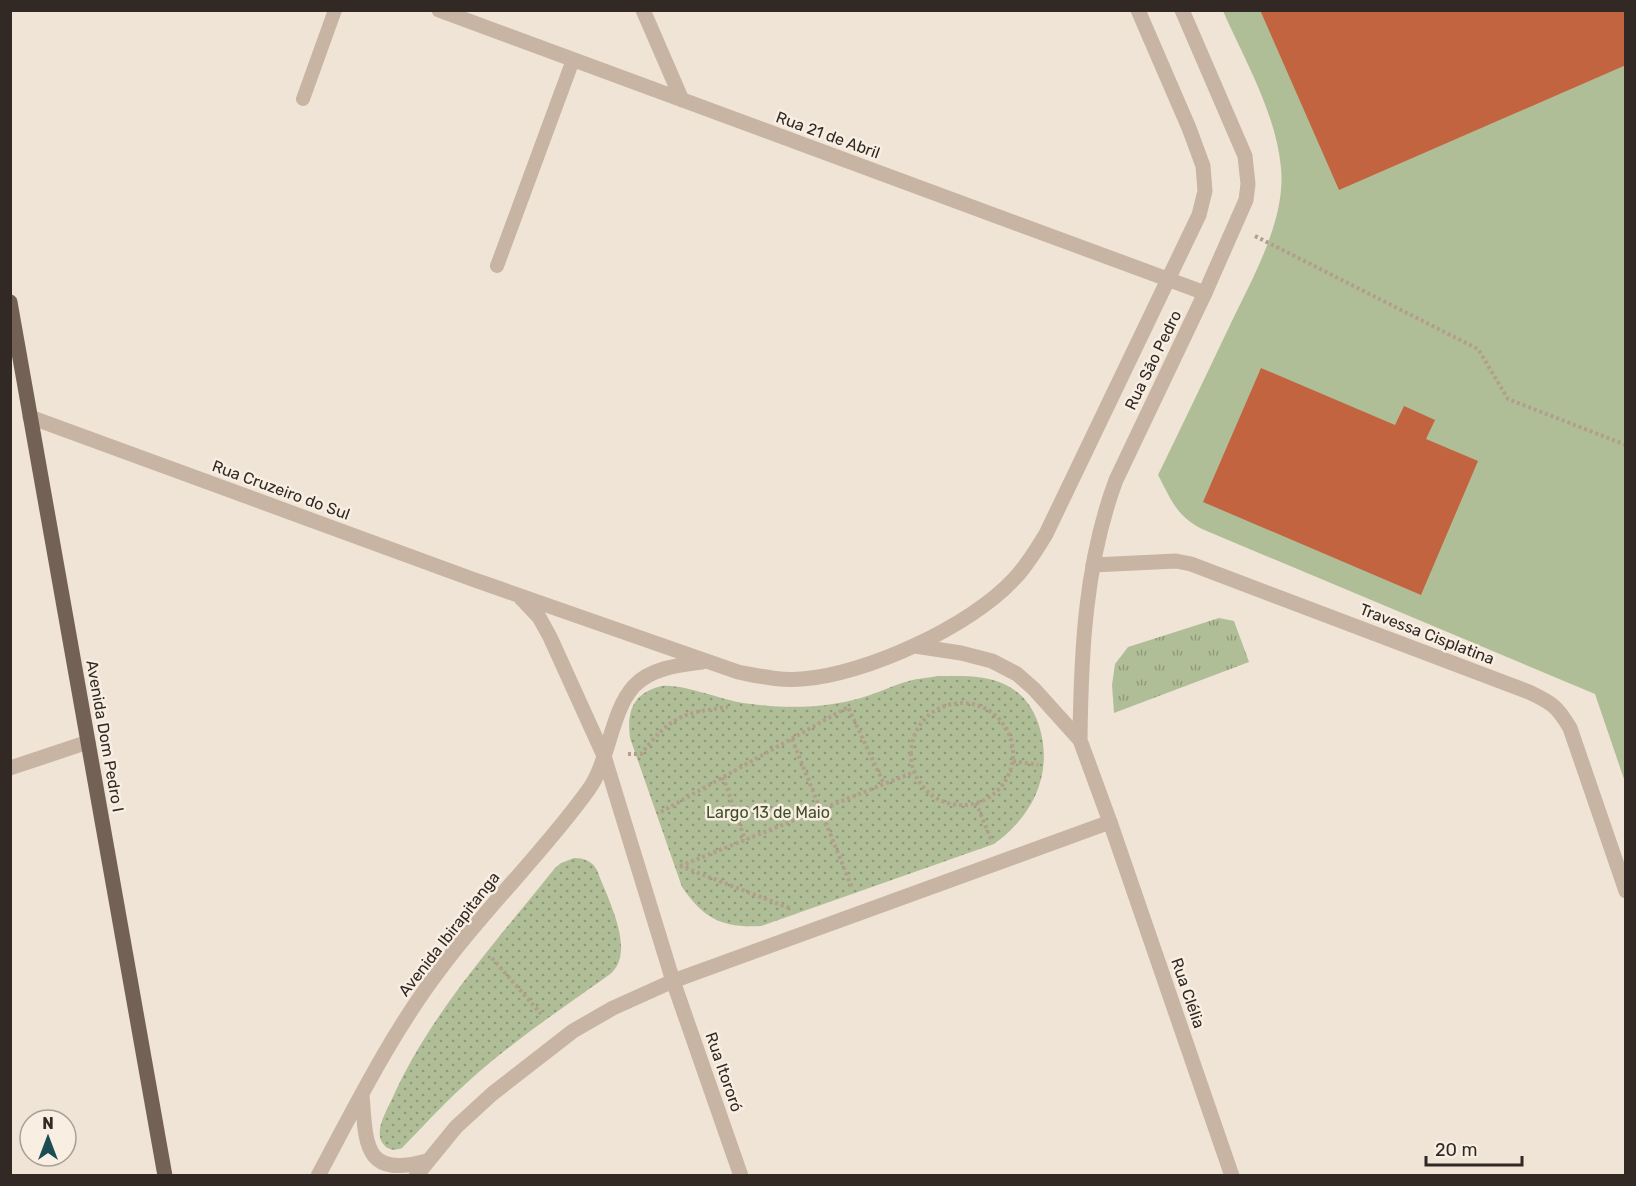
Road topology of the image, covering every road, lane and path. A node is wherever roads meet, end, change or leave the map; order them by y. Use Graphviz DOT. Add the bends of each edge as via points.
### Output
graph roads {
  1 [pos="335,10"];
  2 [pos="439,10"];
  3 [pos="643,10"];
  4 [pos="1138,10"];
  5 [pos="1182,10"];
  6 [pos="573,60"];
  7 [pos="303,99"];
  8 [pos="682,100"];
  9 [pos="1236,226"];
  10 [pos="497,266"];
  11 [pos="1169,280"];
  12 [pos="1205,293"];
  13 [pos="10,302"];
  14 [pos="16,366"];
  15 [pos="30,417"];
  16 [pos="1626,445"];
  17 [pos="1093,565"];
  18 [pos="520,596"];
  19 [pos="915,646"];
  20 [pos="705,661"];
  21 [pos="728,707"];
  22 [pos="792,739"];
  23 [pos="1080,740"];
  24 [pos="88,742"];
  25 [pos="604,756"];
  26 [pos="1013,761"];
  27 [pos="1038,765"];
  28 [pos="10,768"];
  29 [pos="914,772"];
  30 [pos="723,777"];
  31 [pos="884,784"];
  32 [pos="976,803"];
  33 [pos="820,810"];
  34 [pos="662,812"];
  35 [pos="1110,822"];
  36 [pos="991,839"];
  37 [pos="745,840"];
  38 [pos="852,888"];
  39 [pos="1626,891"];
  40 [pos="792,909"];
  41 [pos="492,958"];
  42 [pos="673,981"];
  43 [pos="541,1014"];
  44 [pos="362,1094"];
  45 [pos="427,1161"];
  46 [pos="165,1176"];
  47 [pos="318,1176"];
  48 [pos="416,1176"];
  49 [pos="741,1176"];
  50 [pos="1232,1176"];
  1 -- 7 [label="lane"];
  2 -- 6 [label="street, Rua 21 de Abril"];
  3 -- 8 [label="street"];
  4 -- 11 [label="street, Rua São Pedro" via="1189,128 1205,180 1199,215"];
  5 -- 9 [label="street, Rua São Pedro" via="1245,156 1247,192"];
  6 -- 8 [label="street, Rua 21 de Abril"];
  6 -- 10 [label="lane"];
  8 -- 11 [label="street, Rua 21 de Abril"];
  9 -- 12 [label="street, Rua São Pedro"];
  9 -- 16 [label="path" via="1478,349 1508,399"];
  11 -- 12 [label="street, Rua 21 de Abril"];
  11 -- 19 [label="street, Rua São Pedro" via="1032,556 1014,580 994,597"];
  12 -- 17 [label="street, Rua São Pedro" via="1116,480"];
  13 -- 14 [label="main road, Avenida Dom Pedro I"];
  14 -- 15 [label="main road, Avenida Dom Pedro I"];
  15 -- 18 [label="street, Rua Cruzeiro do Sul"];
  15 -- 24 [label="main road, Avenida Dom Pedro I"];
  17 -- 23 [label="street, Rua São Pedro" via="1083,634"];
  17 -- 39 [label="street, Travessa Cisplatina" via="1176,561 1191,564 1551,702 1570,728"];
  18 -- 20 [label="street, Rua Cruzeiro do Sul"];
  18 -- 25 [label="street, Rua Cruzeiro do Sul" via="550,637"];
  19 -- 20 [label="street" via="839,672 801,679 757,676"];
  19 -- 23 [label="street" via="992,661 1017,674"];
  20 -- 25 [label="street, Avenida Ibirapitanga" via="657,671 634,686 623,702"];
  21 -- 25 [label="path" via="693,711 676,719 641,753"];
  22 -- 30 [label="path"];
  22 -- 31 [label="path" via="848,707"];
  22 -- 33 [label="path"];
  23 -- 35 [label="street"];
  24 -- 28 [label="street"];
  24 -- 46 [label="main road, Avenida Dom Pedro I"];
  25 -- 42 [label="street"];
  25 -- 44 [label="street, Avenida Ibirapitanga" via="591,786 565,822 441,968"];
  26 -- 27 [label="path"];
  26 -- 29 [label="path" via="1009,733 1001,721 978,705 964,703 937,710 917,731 912,744"];
  26 -- 32 [label="path" via="1001,787"];
  29 -- 31 [label="path"];
  29 -- 32 [label="path" via="922,785 946,802"];
  30 -- 34 [label="path"];
  30 -- 37 [label="path"];
  31 -- 33 [label="path"];
  32 -- 36 [label="path"];
  33 -- 37 [label="path"];
  33 -- 38 [label="path"];
  35 -- 42 [label="street"];
  35 -- 50 [label="street, Rua Clélia"];
  37 -- 40 [label="path" via="680,866"];
  41 -- 43 [label="path"];
  42 -- 45 [label="street" via="573,1031 492,1094"];
  42 -- 49 [label="street, Rua Itororó"];
  44 -- 45 [label="street" via="368,1147 377,1161 390,1166"];
  44 -- 47 [label="street, Avenida Ibirapitanga"];
  45 -- 48 [label="street"];
}
